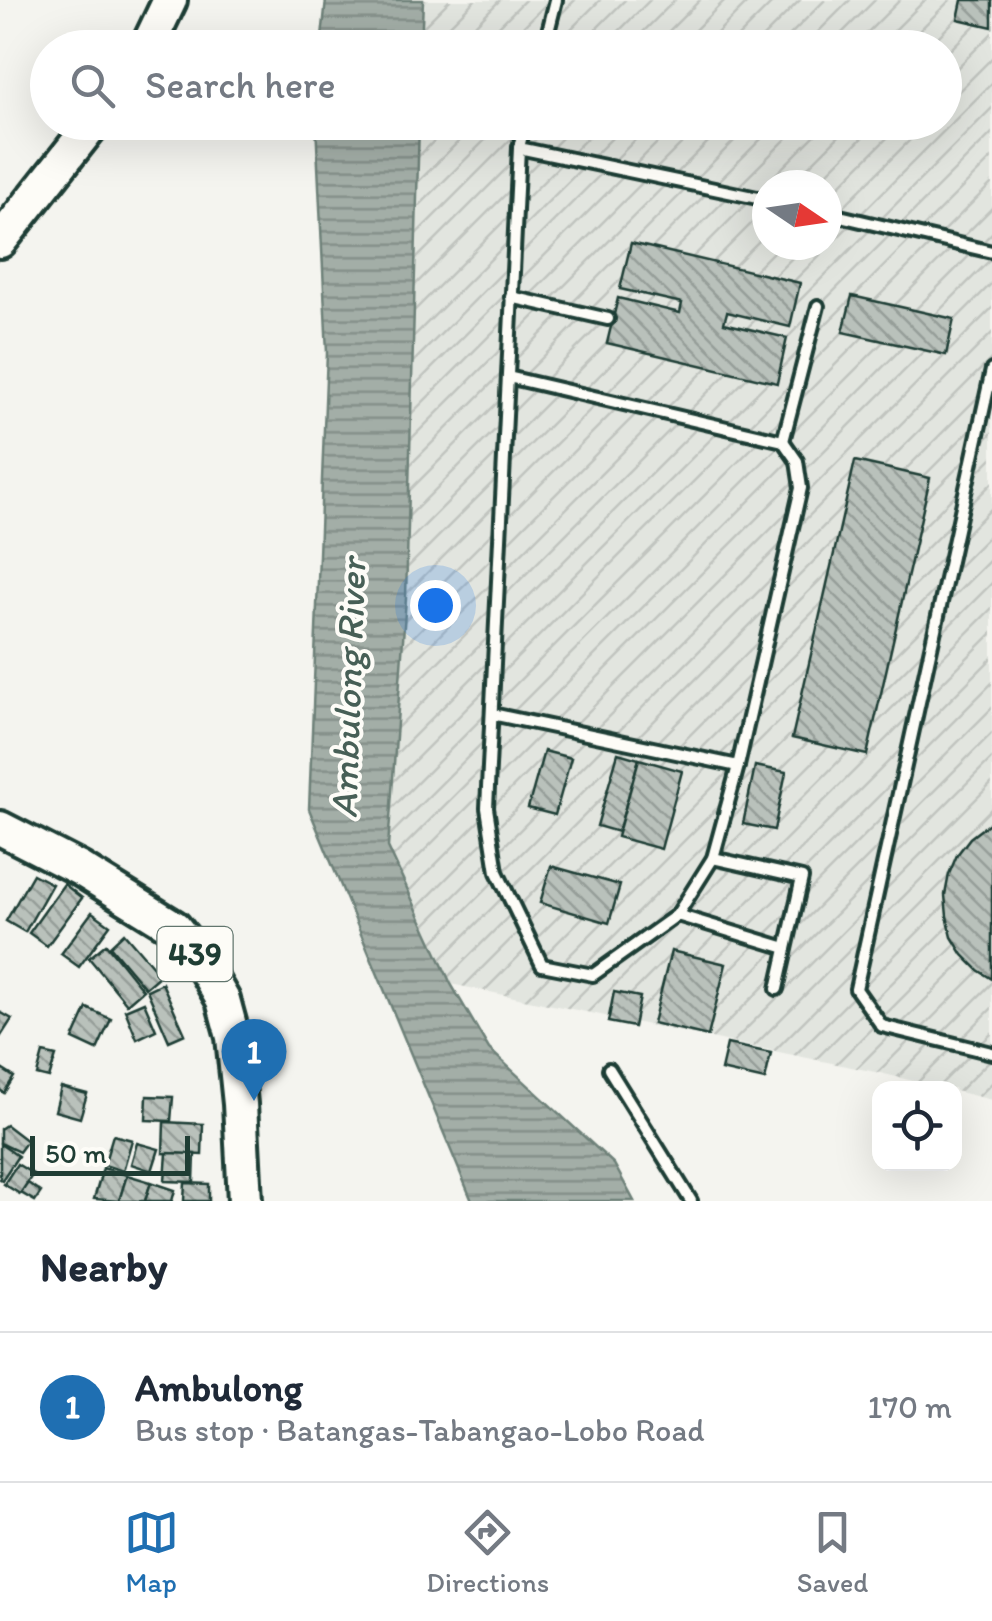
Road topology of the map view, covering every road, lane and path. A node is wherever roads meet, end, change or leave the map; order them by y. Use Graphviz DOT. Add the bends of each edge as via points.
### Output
graph roads {
  1 [pos="170,0"];
  2 [pos="556,0"];
  3 [pos="156,30"];
  4 [pos="548,30"];
  5 [pos="80,140"];
  6 [pos="521,140"];
  7 [pos="519,148"];
  8 [pos="752,197"];
  9 [pos="842,217"];
  10 [pos="0,241"];
  11 [pos="992,252"];
  12 [pos="510,298"];
  13 [pos="818,306"];
  14 [pos="608,319"];
  15 [pos="992,370"];
  16 [pos="508,377"];
  17 [pos="783,441"];
  18 [pos="492,714"];
  19 [pos="738,766"];
  20 [pos="0,828"];
  21 [pos="713,858"];
  22 [pos="677,915"];
  23 [pos="786,948"];
  24 [pos="777,990"];
  25 [pos="992,1053"];
  26 [pos="608,1069"];
  27 [pos="245,1201"];
  28 [pos="691,1201"];
  1 -- 3 [label="main road"];
  2 -- 4 [label="lane"];
  5 -- 10 [label="main road"];
  6 -- 7 [label="lane"];
  7 -- 8 [label="lane"];
  7 -- 12 [label="lane"];
  9 -- 11 [label="lane"];
  12 -- 14 [label="lane"];
  12 -- 16 [label="lane"];
  13 -- 17 [label="lane"];
  15 -- 25 [label="lane" via="856,989 882,1026"];
  16 -- 17 [label="lane"];
  16 -- 18 [label="lane"];
  17 -- 19 [label="lane" via="797,461 800,488"];
  18 -- 19 [label="lane"];
  18 -- 22 [label="lane" via="487,808 497,872 542,965 593,975"];
  19 -- 21 [label="lane"];
  20 -- 27 [label="main road, 439" via="174,927 200,960 224,1000 233,1037"];
  21 -- 22 [label="lane"];
  21 -- 23 [label="lane" via="802,878"];
  22 -- 23 [label="lane"];
  23 -- 24 [label="lane"];
  26 -- 28 [label="lane"];
}
